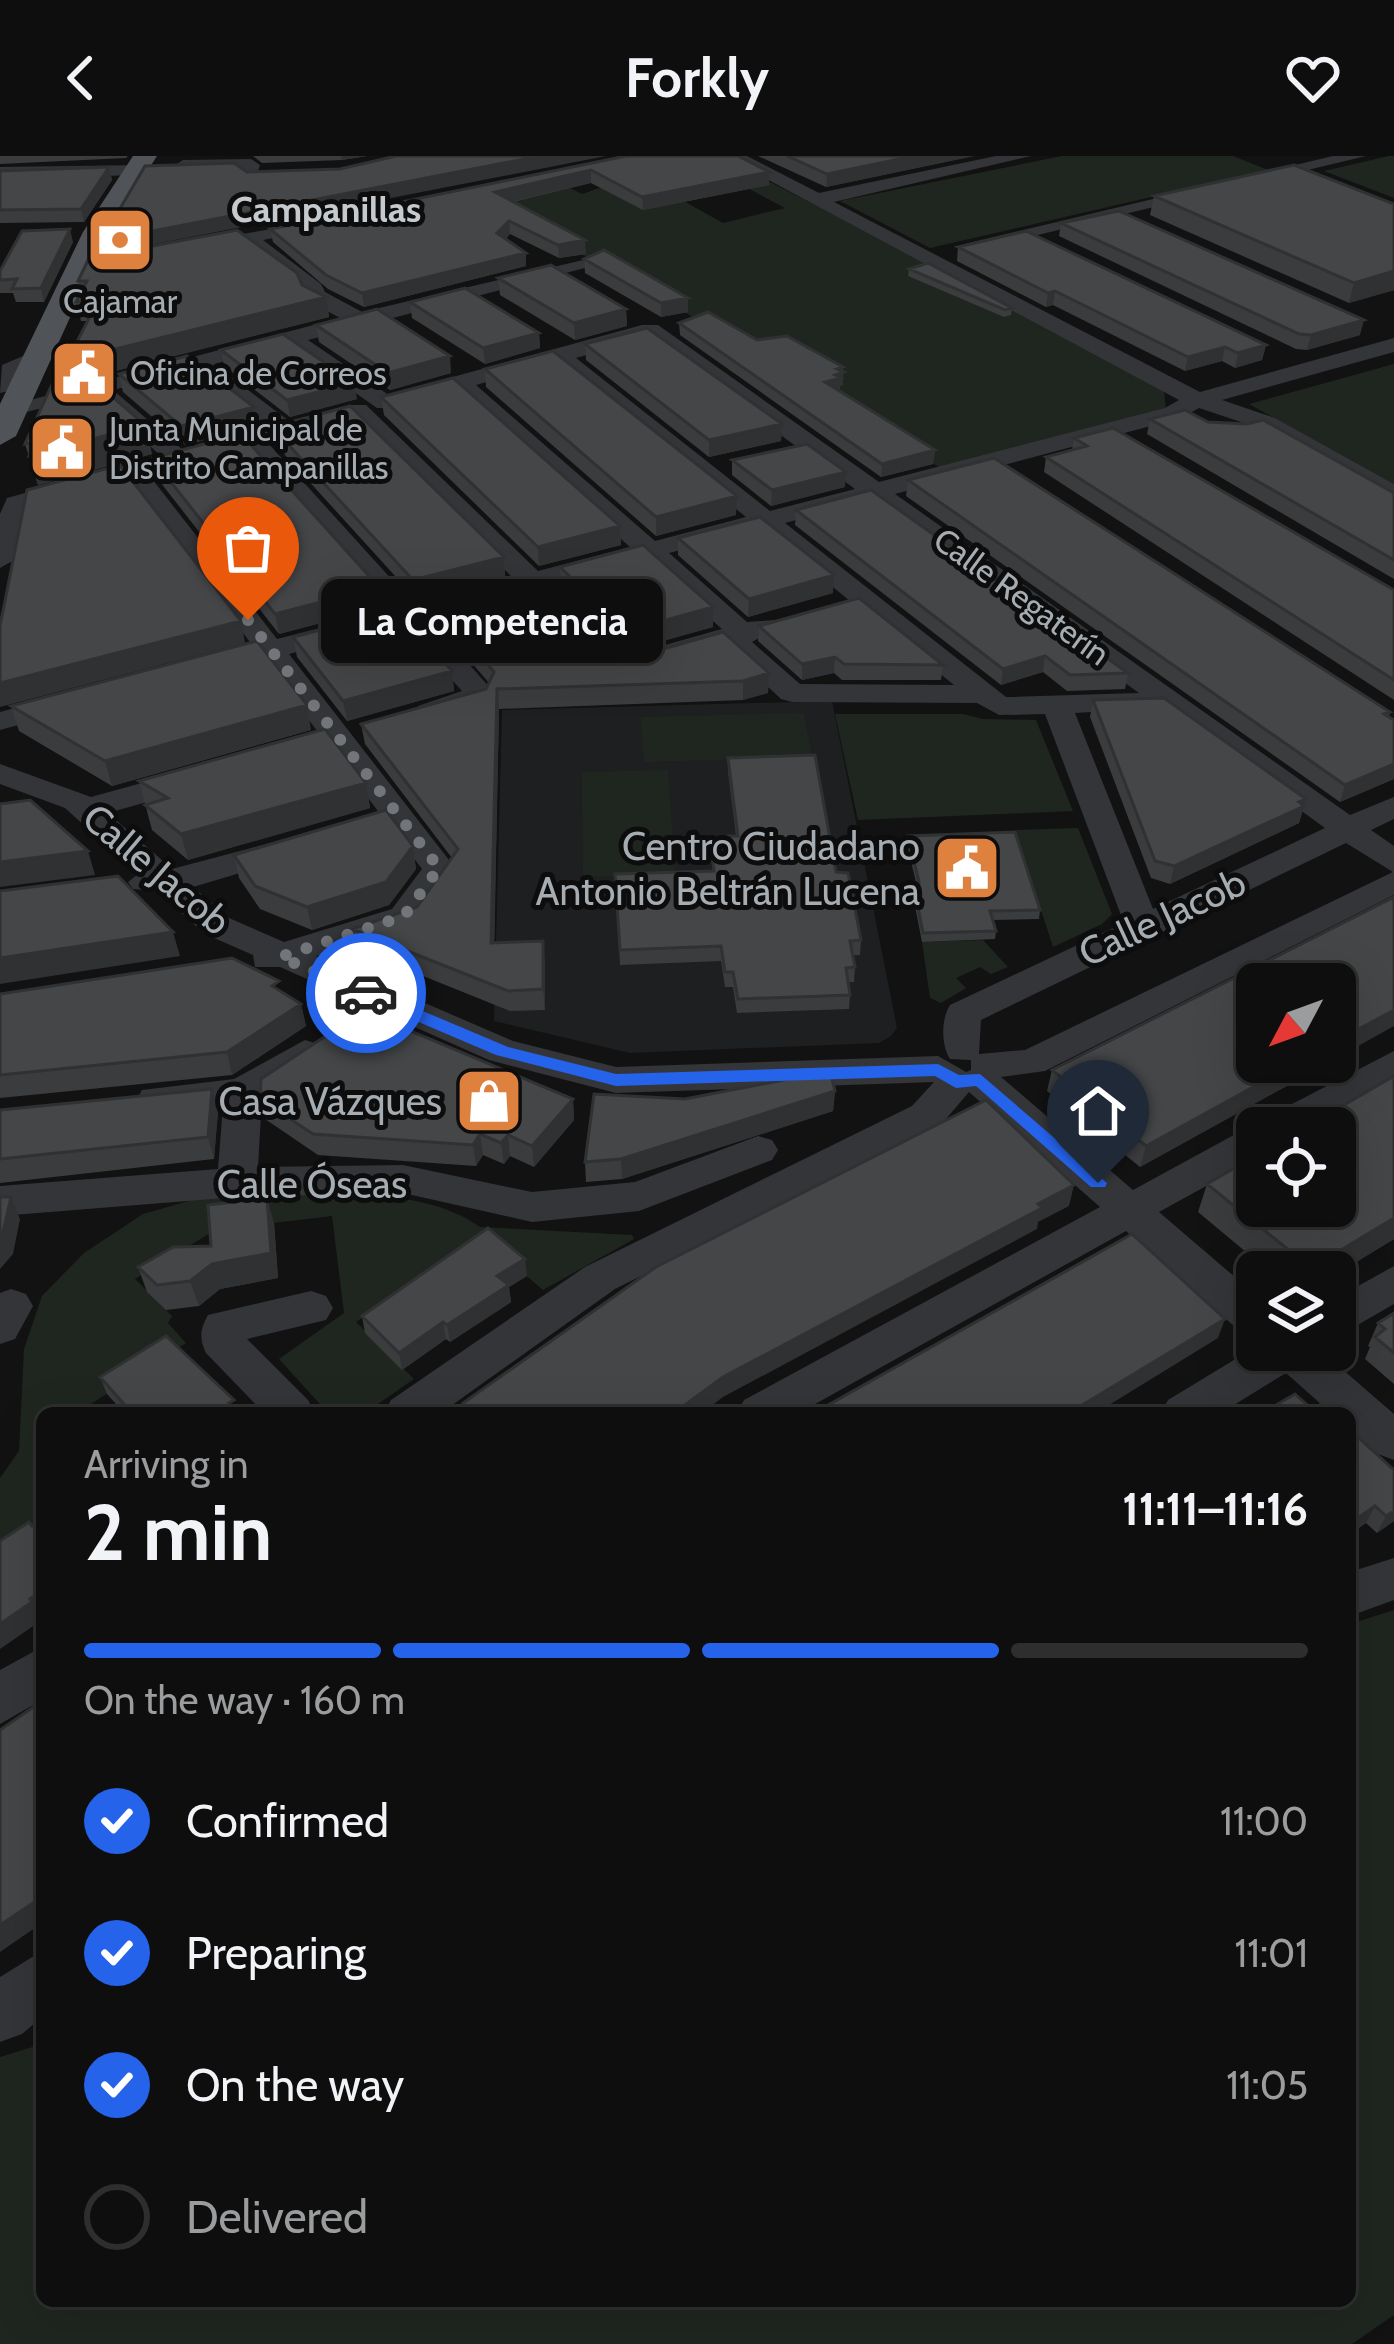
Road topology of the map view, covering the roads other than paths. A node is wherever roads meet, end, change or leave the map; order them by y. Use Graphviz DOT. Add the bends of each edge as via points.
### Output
graph roads {
  1 [pos="733,156"];
  2 [pos="1260,156"];
  3 [pos="1358,156"];
  4 [pos="1006,157"];
  5 [pos="228,160"];
  6 [pos="140,164"];
  7 [pos="880,165"];
  8 [pos="260,167"];
  9 [pos="1296,170"];
  10 [pos="0,173"];
  11 [pos="911,180"];
  12 [pos="1334,185"];
  13 [pos="250,197"];
  14 [pos="819,199"];
  15 [pos="1117,212"];
  16 [pos="339,220"];
  17 [pos="1152,227"];
  18 [pos="1026,232"];
  19 [pos="245,237"];
  20 [pos="1062,250"];
  21 [pos="171,252"];
  22 [pos="526,253"];
  23 [pos="927,255"];
  24 [pos="593,260"];
  25 [pos="563,276"];
  26 [pos="384,322"];
  27 [pos="1366,323"];
  28 [pos="1394,336"];
  29 [pos="293,339"];
  30 [pos="1394,345"];
  31 [pos="559,349"];
  32 [pos="1281,356"];
  33 [pos="198,363"];
  34 [pos="1307,368"];
  35 [pos="467,374"];
  36 [pos="98,388"];
  37 [pos="1197,400"];
  38 [pos="372,406"];
  39 [pos="3,416"];
  40 [pos="1113,429"];
  41 [pos="285,430"];
  42 [pos="251,439"];
  43 [pos="813,445"];
  44 [pos="1154,453"];
  45 [pos="770,455"];
  46 [pos="178,458"];
  47 [pos="997,459"];
  48 [pos="133,470"];
  49 [pos="1036,485"];
  50 [pos="877,491"];
  51 [pos="1394,495"];
  52 [pos="766,519"];
  53 [pos="651,550"];
  54 [pos="0,560"];
  55 [pos="531,581"];
  56 [pos="865,598"];
  57 [pos="824,610"];
  58 [pos="410,614"];
  59 [pos="783,621"];
  60 [pos="742,632"];
  61 [pos="272,651"];
  62 [pos="172,675"];
  63 [pos="107,692"];
  64 [pos="982,694"];
  65 [pos="1170,701"];
  66 [pos="1057,705"];
  67 [pos="0,721"];
  68 [pos="402,721"];
  69 [pos="351,735"];
  70 [pos="299,750"];
  71 [pos="235,768"];
  72 [pos="0,773"];
  73 [pos="81,805"];
  74 [pos="1394,807"];
  75 [pos="19,811"];
  76 [pos="399,815"];
  77 [pos="1345,830"];
  78 [pos="1394,862"];
  79 [pos="160,880"];
  80 [pos="1394,882"];
  81 [pos="119,885"];
  82 [pos="1143,927"];
  83 [pos="280,957"];
  84 [pos="224,966"];
  85 [pos="382,1000"];
  86 [pos="1394,1064"];
  87 [pos="965,1069"];
  88 [pos="243,1091"];
  89 [pos="110,1104"];
  90 [pos="1317,1107"];
  91 [pos="758,1150"];
  92 [pos="1236,1152"];
  93 [pos="237,1182"];
  94 [pos="0,1201"];
  95 [pos="1131,1211"];
  96 [pos="1394,1282"];
  97 [pos="1236,1303"];
  98 [pos="1356,1307"];
  99 [pos="311,1309"];
  100 [pos="1254,1371"];
  101 [pos="1313,1371"];
  102 [pos="286,1407"];
  103 [pos="416,1407"];
  104 [pos="771,1407"];
  105 [pos="1194,1407"];
  106 [pos="1355,1407"];
  107 [pos="1356,1408"];
  108 [pos="1394,1441"];
  109 [pos="1394,1580"];
  110 [pos="1356,1592"];
  111 [pos="36,1674"];
  112 [pos="0,1700"];
  113 [pos="36,1985"];
  114 [pos="36,2003"];
  115 [pos="1,2014"];
  1 -- 14 [label="street"];
  2 -- 9 [label="street"];
  3 -- 9 [label="street"];
  4 -- 11 [label="street"];
  5 -- 6 [label="street"];
  5 -- 8 [label="street"];
  6 -- 10 [label="street"];
  6 -- 39 [label="main road" via="87,232 89,268"];
  7 -- 11 [label="street"];
  8 -- 13 [label="street"];
  9 -- 12 [label="street"];
  9 -- 15 [label="street"];
  11 -- 14 [label="street"];
  14 -- 23 [label="street"];
  15 -- 17 [label="street"];
  15 -- 18 [label="street"];
  16 -- 19 [label="street"];
  18 -- 20 [label="street"];
  18 -- 23 [label="street"];
  19 -- 21 [label="street"];
  19 -- 26 [label="street" via="315,295"];
  22 -- 25 [label="street"];
  23 -- 37 [label="street"];
  24 -- 25 [label="street"];
  25 -- 26 [label="street"];
  26 -- 29 [label="street"];
  27 -- 28 [label="street"];
  29 -- 33 [label="street"];
  29 -- 38 [label="street"];
  30 -- 34 [label="street"];
  31 -- 35 [label="street"];
  31 -- 43 [label="street, Calle Regaterín" via="654,325"];
  31 -- 52 [label="street" via="715,468"];
  32 -- 34 [label="street"];
  33 -- 36 [label="street"];
  33 -- 41 [label="street"];
  34 -- 37 [label="street"];
  35 -- 38 [label="street"];
  35 -- 53 [label="street"];
  36 -- 39 [label="street"];
  36 -- 46 [label="street"];
  37 -- 40 [label="street"];
  37 -- 51 [label="street" via="1267,423"];
  38 -- 41 [label="street"];
  38 -- 55 [label="street"];
  40 -- 44 [label="street"];
  40 -- 47 [label="street"];
  41 -- 42 [label="street"];
  42 -- 46 [label="street"];
  42 -- 58 [label="street"];
  43 -- 45 [label="street"];
  43 -- 50 [label="street, Calle Regaterín"];
  46 -- 48 [label="street"];
  47 -- 49 [label="street"];
  47 -- 50 [label="street"];
  48 -- 54 [label="street" via="16,503"];
  48 -- 61 [label="street"];
  50 -- 52 [label="street"];
  50 -- 65 [label="street, Calle Regaterín"];
  52 -- 53 [label="street"];
  52 -- 56 [label="street"];
  53 -- 55 [label="street"];
  53 -- 60 [label="street"];
  55 -- 58 [label="street"];
  55 -- 60 [label="street" via="620,667"];
  56 -- 57 [label="street"];
  56 -- 64 [label="street"];
  58 -- 61 [label="street"];
  58 -- 68 [label="street" via="477,690 476,698"];
  59 -- 60 [label="street"];
  60 -- 64 [label="street" via="737,644 792,693"];
  61 -- 62 [label="street"];
  61 -- 69 [label="street"];
  63 -- 67 [label="street"];
  64 -- 66 [label="street" via="999,706"];
  65 -- 66 [label="street"];
  65 -- 77 [label="street, Calle Regaterín"];
  66 -- 82 [label="street"];
  69 -- 70 [label="street"];
  69 -- 76 [label="street"];
  71 -- 73 [label="street"];
  72 -- 73 [label="street, Calle Jacob"];
  73 -- 75 [label="street"];
  73 -- 79 [label="street, Calle Jacob"];
  74 -- 77 [label="street, Calle Jacob"];
  76 -- 79 [label="street"];
  76 -- 83 [label="street" via="439,868 404,916"];
  77 -- 78 [label="street, Calle Regaterín"];
  77 -- 82 [label="street, Calle Jacob"];
  79 -- 81 [label="street"];
  79 -- 83 [label="street, Calle Jacob" via="217,926"];
  80 -- 87 [label="street, Calle Jacob" via="1032,1062"];
  82 -- 87 [label="street, Calle Jacob" via="963,1014"];
  83 -- 84 [label="street"];
  83 -- 85 [label="street, Calle Jacob"];
  85 -- 87 [label="street, Calle Jacob" via="502,1051 616,1080"];
  85 -- 88 [label="street"];
  86 -- 90 [label="street"];
  87 -- 95 [label="street"];
  87 -- 103 [label="street" via="926,1116 600,1278"];
  88 -- 89 [label="street"];
  88 -- 93 [label="street"];
  91 -- 93 [label="street, Calle Óseas" via="639,1196 532,1207 403,1179"];
  92 -- 95 [label="street"];
  93 -- 94 [label="street, Calle Óseas"];
  95 -- 97 [label="street"];
  95 -- 104 [label="street"];
  96 -- 98 [label="street"];
  99 -- 102 [label="street" via="223,1327 221,1341"];
  100 -- 105 [label="street"];
  101 -- 106 [label="street"];
  107 -- 108 [label="street"];
  109 -- 110 [label="street"];
  111 -- 112 [label="street"];
  113 -- 115 [label="street"];
  114 -- 115 [label="street"];
}
